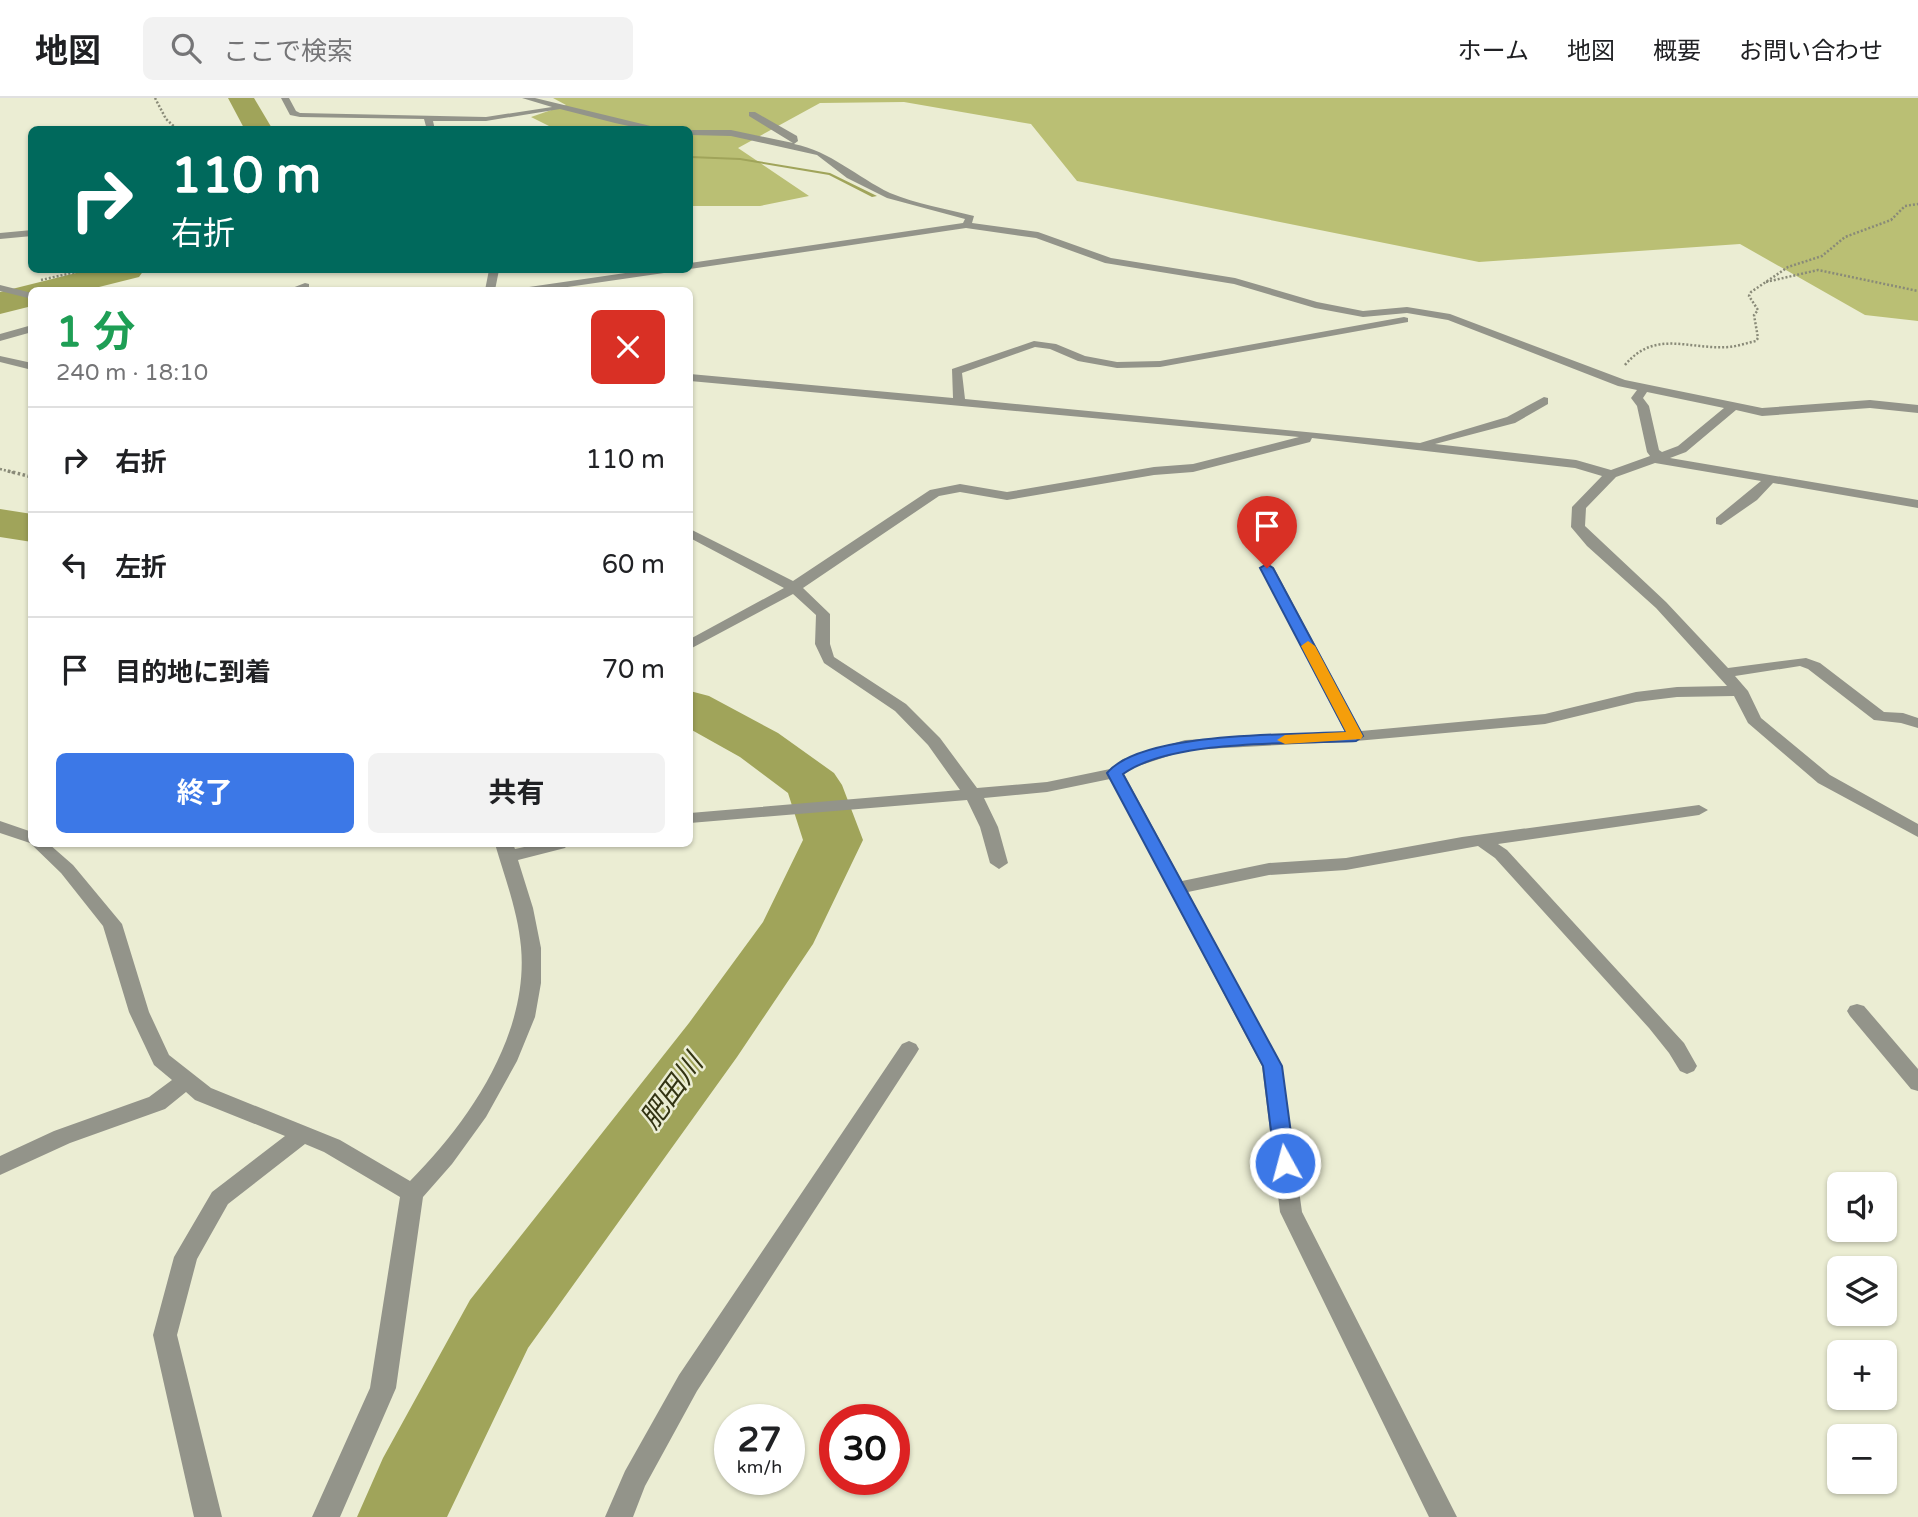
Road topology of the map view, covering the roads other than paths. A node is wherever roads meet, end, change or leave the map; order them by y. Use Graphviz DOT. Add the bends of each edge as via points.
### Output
graph roads {
  1 [pos="285,98"];
  2 [pos="526,98"];
  3 [pos="563,108"];
  4 [pos="293,113"];
  5 [pos="747,115"];
  6 [pos="429,118"];
  7 [pos="300,122"];
  8 [pos="430,126"];
  9 [pos="645,126"];
  10 [pos="693,133"];
  11 [pos="785,143"];
  12 [pos="966,225"];
  13 [pos="28,233"];
  14 [pos="0,236"];
  15 [pos="693,265"];
  16 [pos="644,273"];
  17 [pos="306,286"];
  18 [pos="302,287"];
  19 [pos="549,287"];
  20 [pos="5,289"];
  21 [pos="28,295"];
  22 [pos="1407,310"];
  23 [pos="28,329"];
  24 [pos="0,338"];
  25 [pos="0,359"];
  26 [pos="28,366"];
  27 [pos="693,377"];
  28 [pos="1643,389"];
  29 [pos="959,401"];
  30 [pos="1544,401"];
  31 [pos="1734,406"];
  32 [pos="1918,409"];
  33 [pos="1319,435"];
  34 [pos="1421,446"];
  35 [pos="1659,458"];
  36 [pos="1611,474"];
  37 [pos="1769,480"];
  38 [pos="1918,504"];
  39 [pos="1721,521"];
  40 [pos="693,535"];
  41 [pos="1267,568"];
  42 [pos="793,586"];
  43 [pos="693,643"];
  44 [pos="1724,673"];
  45 [pos="1740,691"];
  46 [pos="1918,723"];
  47 [pos="1356,736"];
  48 [pos="1115,773"];
  49 [pos="972,794"];
  50 [pos="1699,810"];
  51 [pos="693,818"];
  52 [pos="0,827"];
  53 [pos="1918,831"];
  54 [pos="28,837"];
  55 [pos="1482,841"];
  56 [pos="42,847"];
  57 [pos="532,847"];
  58 [pos="506,850"];
  59 [pos="999,863"];
  60 [pos="1177,888"];
  61 [pos="1857,1011"];
  62 [pos="909,1049"];
  63 [pos="1687,1066"];
  64 [pos="187,1081"];
  65 [pos="1918,1083"];
  66 [pos="302,1135"];
  67 [pos="0,1166"];
  68 [pos="412,1193"];
  69 [pos="626,1516"];
  70 [pos="208,1517"];
  71 [pos="326,1517"];
  72 [pos="1443,1517"];
  1 -- 4 [label="street"];
  2 -- 3 [label="street"];
  3 -- 6 [label="street" via="486,120"];
  3 -- 9 [label="street"];
  4 -- 6 [label="street"];
  4 -- 7 [label="street"];
  5 -- 11 [label="street"];
  6 -- 8 [label="street"];
  10 -- 11 [label="street" via="731,133"];
  11 -- 12 [label="street" via="820,153 850,176 890,196 971,218"];
  12 -- 15 [label="street"];
  12 -- 22 [label="street" via="1038,236 1110,261 1235,281 1315,305 1363,314"];
  13 -- 14 [label="street"];
  16 -- 19 [label="street"];
  17 -- 18 [label="street"];
  20 -- 21 [label="street"];
  22 -- 28 [label="street" via="1450,317"];
  22 -- 29 [label="street" via="1404,321 1160,364 1117,365 1034,344 956,371"];
  23 -- 24 [label="street"];
  25 -- 26 [label="street"];
  27 -- 29 [label="street"];
  28 -- 31 [label="street"];
  28 -- 35 [label="street" via="1637,398 1653,452"];
  29 -- 33 [label="street"];
  30 -- 34 [label="street" via="1511,420"];
  31 -- 32 [label="street" via="1762,412 1870,404"];
  31 -- 35 [label="street" via="1682,449"];
  33 -- 34 [label="street"];
  33 -- 42 [label="street" via="1193,468 1007,496 960,488 934,494"];
  34 -- 36 [label="street" via="1576,464"];
  35 -- 36 [label="street"];
  35 -- 37 [label="street"];
  36 -- 44 [label="street" via="1579,507 1578,527 1661,605"];
  37 -- 38 [label="street"];
  37 -- 39 [label="street"];
  40 -- 42 [label="street"];
  41 -- 47 [label="street"];
  42 -- 43 [label="street"];
  42 -- 49 [label="street" via="823,614 822,649 829,661 887,696 910,716 938,744"];
  44 -- 45 [label="street"];
  44 -- 46 [label="street" via="1801,661 1880,717"];
  45 -- 47 [label="street" via="1677,692 1545,719"];
  45 -- 53 [label="street" via="1754,720 1808,767"];
  47 -- 48 [label="street" via="1185,745 1129,763"];
  48 -- 49 [label="street" via="1047,787"];
  48 -- 60 [label="street"];
  49 -- 51 [label="street"];
  49 -- 59 [label="street" via="994,839"];
  50 -- 55 [label="street"];
  52 -- 54 [label="street"];
  55 -- 60 [label="street" via="1346,863 1269,869"];
  55 -- 63 [label="street" via="1501,854 1656,1023"];
  56 -- 64 [label="street" via="67,869 112,925 139,1012 161,1060"];
  57 -- 58 [label="street"];
  58 -- 68 [label="street" via="531,950 525,1017 496,1081 434,1173"];
  60 -- 72 [label="street" via="1272,1066 1291,1212"];
  61 -- 65 [label="street"];
  62 -- 69 [label="street" via="688,1383 634,1479"];
  64 -- 66 [label="street" via="203,1094"];
  64 -- 67 [label="street" via="156,1102"];
  66 -- 68 [label="street" via="332,1146"];
  66 -- 70 [label="street" via="220,1198 186,1257 165,1335"];
  68 -- 71 [label="street" via="383,1388"];
}
